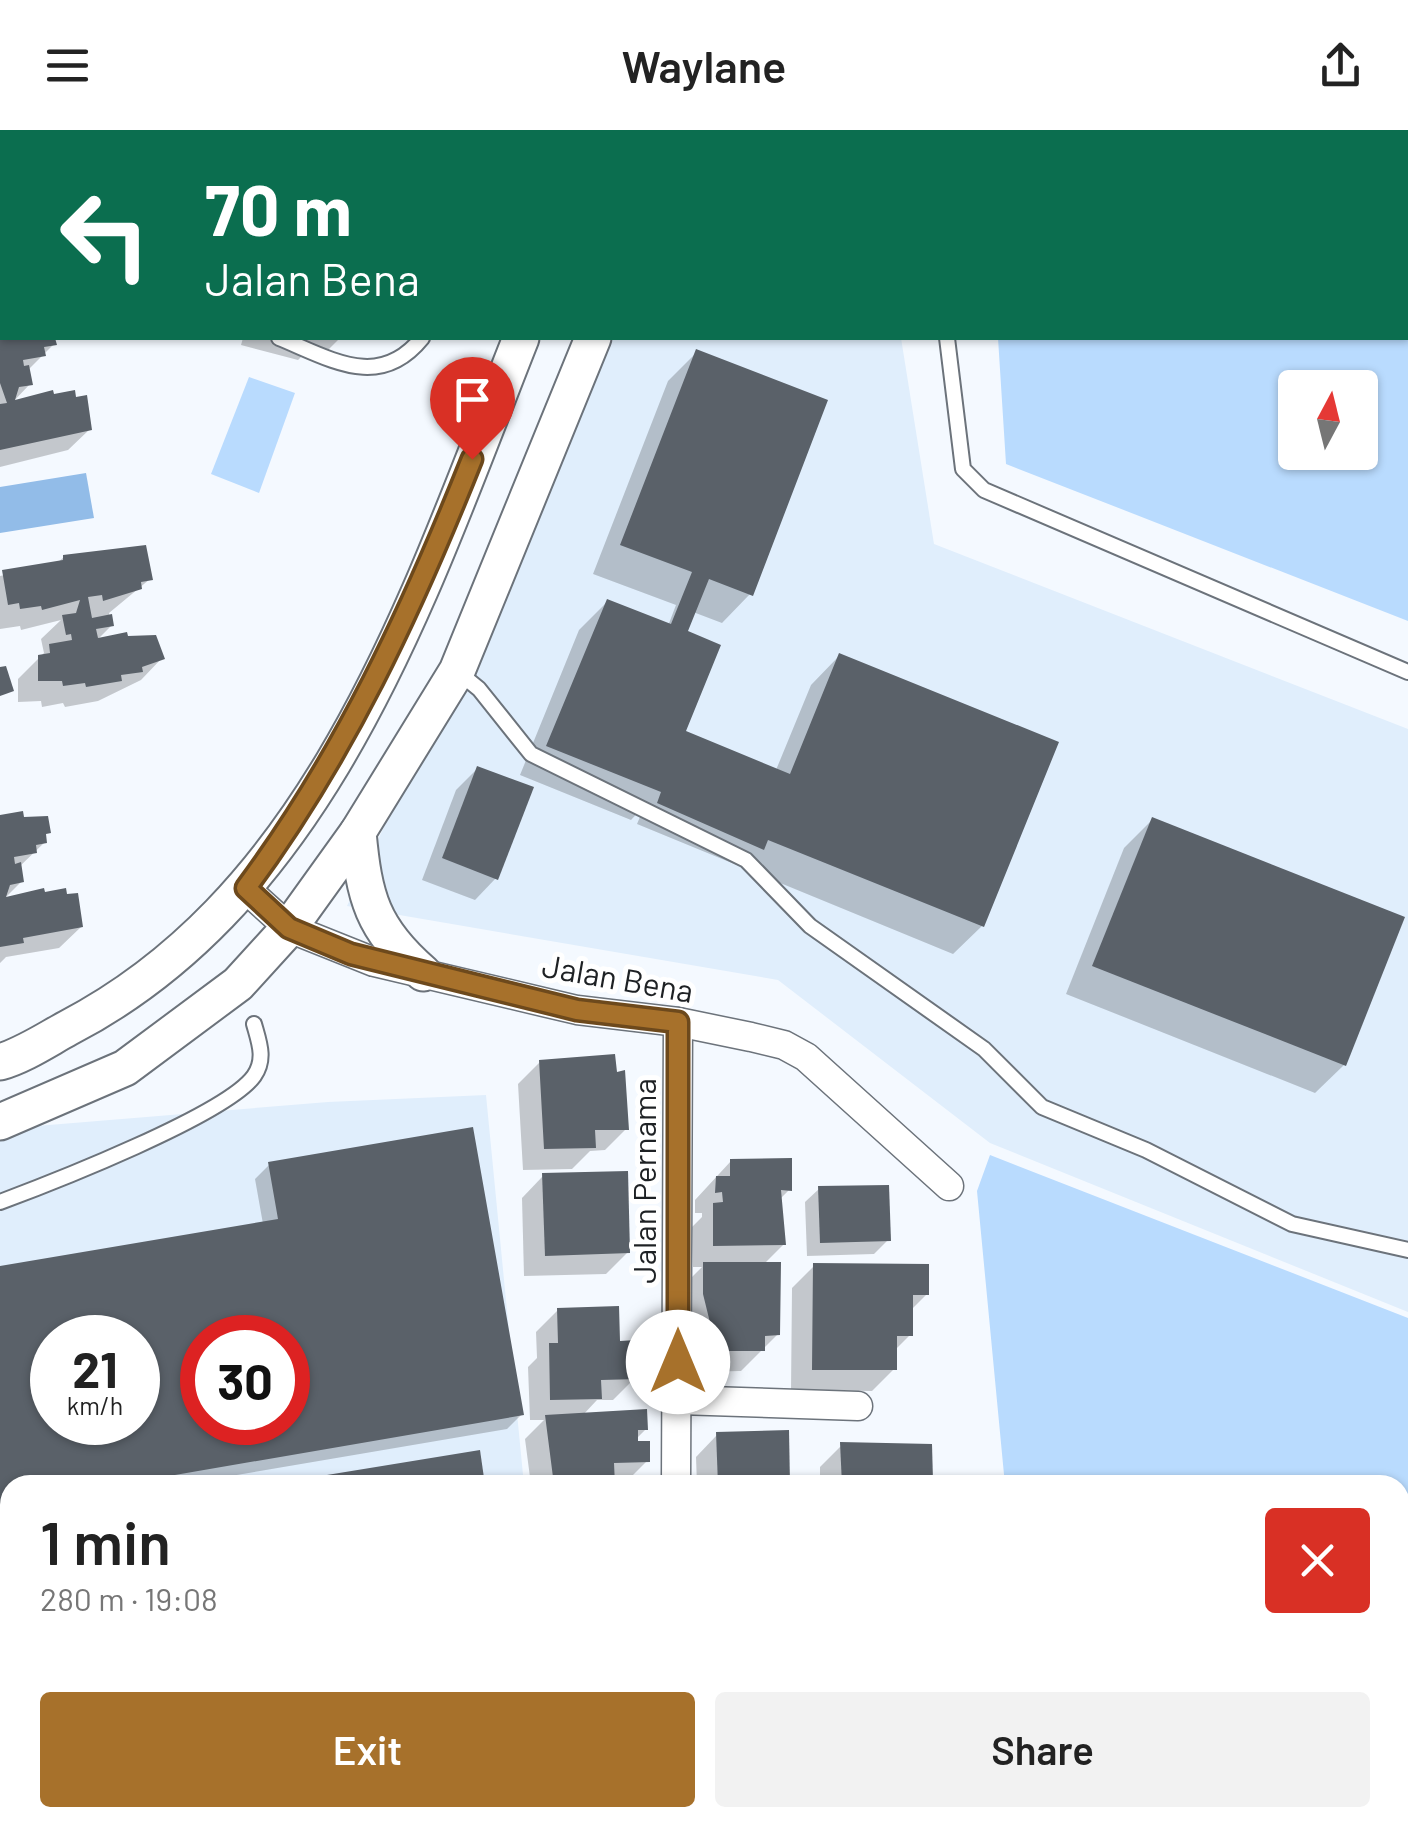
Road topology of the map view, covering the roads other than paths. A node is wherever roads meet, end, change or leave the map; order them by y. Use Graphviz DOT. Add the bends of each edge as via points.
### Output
graph roads {
  1 [pos="284,340"];
  2 [pos="420,340"];
  3 [pos="520,340"];
  4 [pos="592,340"];
  5 [pos="947,340"];
  6 [pos="457,671"];
  7 [pos="1408,672"];
  8 [pos="358,832"];
  9 [pos="246,888"];
  10 [pos="289,928"];
  11 [pos="423,973"];
  12 [pos="678,1022"];
  13 [pos="254,1024"];
  14 [pos="0,1062"];
  15 [pos="0,1122"];
  16 [pos="950,1186"];
  17 [pos="0,1202"];
  18 [pos="1408,1250"];
  19 [pos="679,1400"];
  20 [pos="858,1406"];
  21 [pos="676,1475"];
  1 -- 2 [label="lane" via="343,364 374,368 404,357"];
  3 -- 9 [label="street" via="421,589 356,721"];
  4 -- 6 [label="street"];
  5 -- 7 [label="lane" via="962,469 984,490"];
  6 -- 8 [label="street"];
  6 -- 18 [label="lane" via="532,754 746,860 810,926 984,1049 1042,1107 1146,1150 1292,1224"];
  8 -- 10 [label="street"];
  8 -- 11 [label="street" via="366,899 396,950"];
  9 -- 10 [label="street, Jalan Bena"];
  9 -- 14 [label="street" via="114,1004"];
  10 -- 11 [label="street, Jalan Bena" via="328,947"];
  10 -- 15 [label="street" via="238,984 125,1068"];
  11 -- 12 [label="street, Jalan Bena" via="577,1010"];
  12 -- 16 [label="street, Jalan Bena" via="784,1045 806,1058"];
  12 -- 19 [label="street, Jalan Pernama"];
  13 -- 17 [label="lane" via="262,1054 258,1068 234,1092 141,1144"];
  19 -- 20 [label="street"];
  19 -- 21 [label="street, Jalan Pernama"];
}
